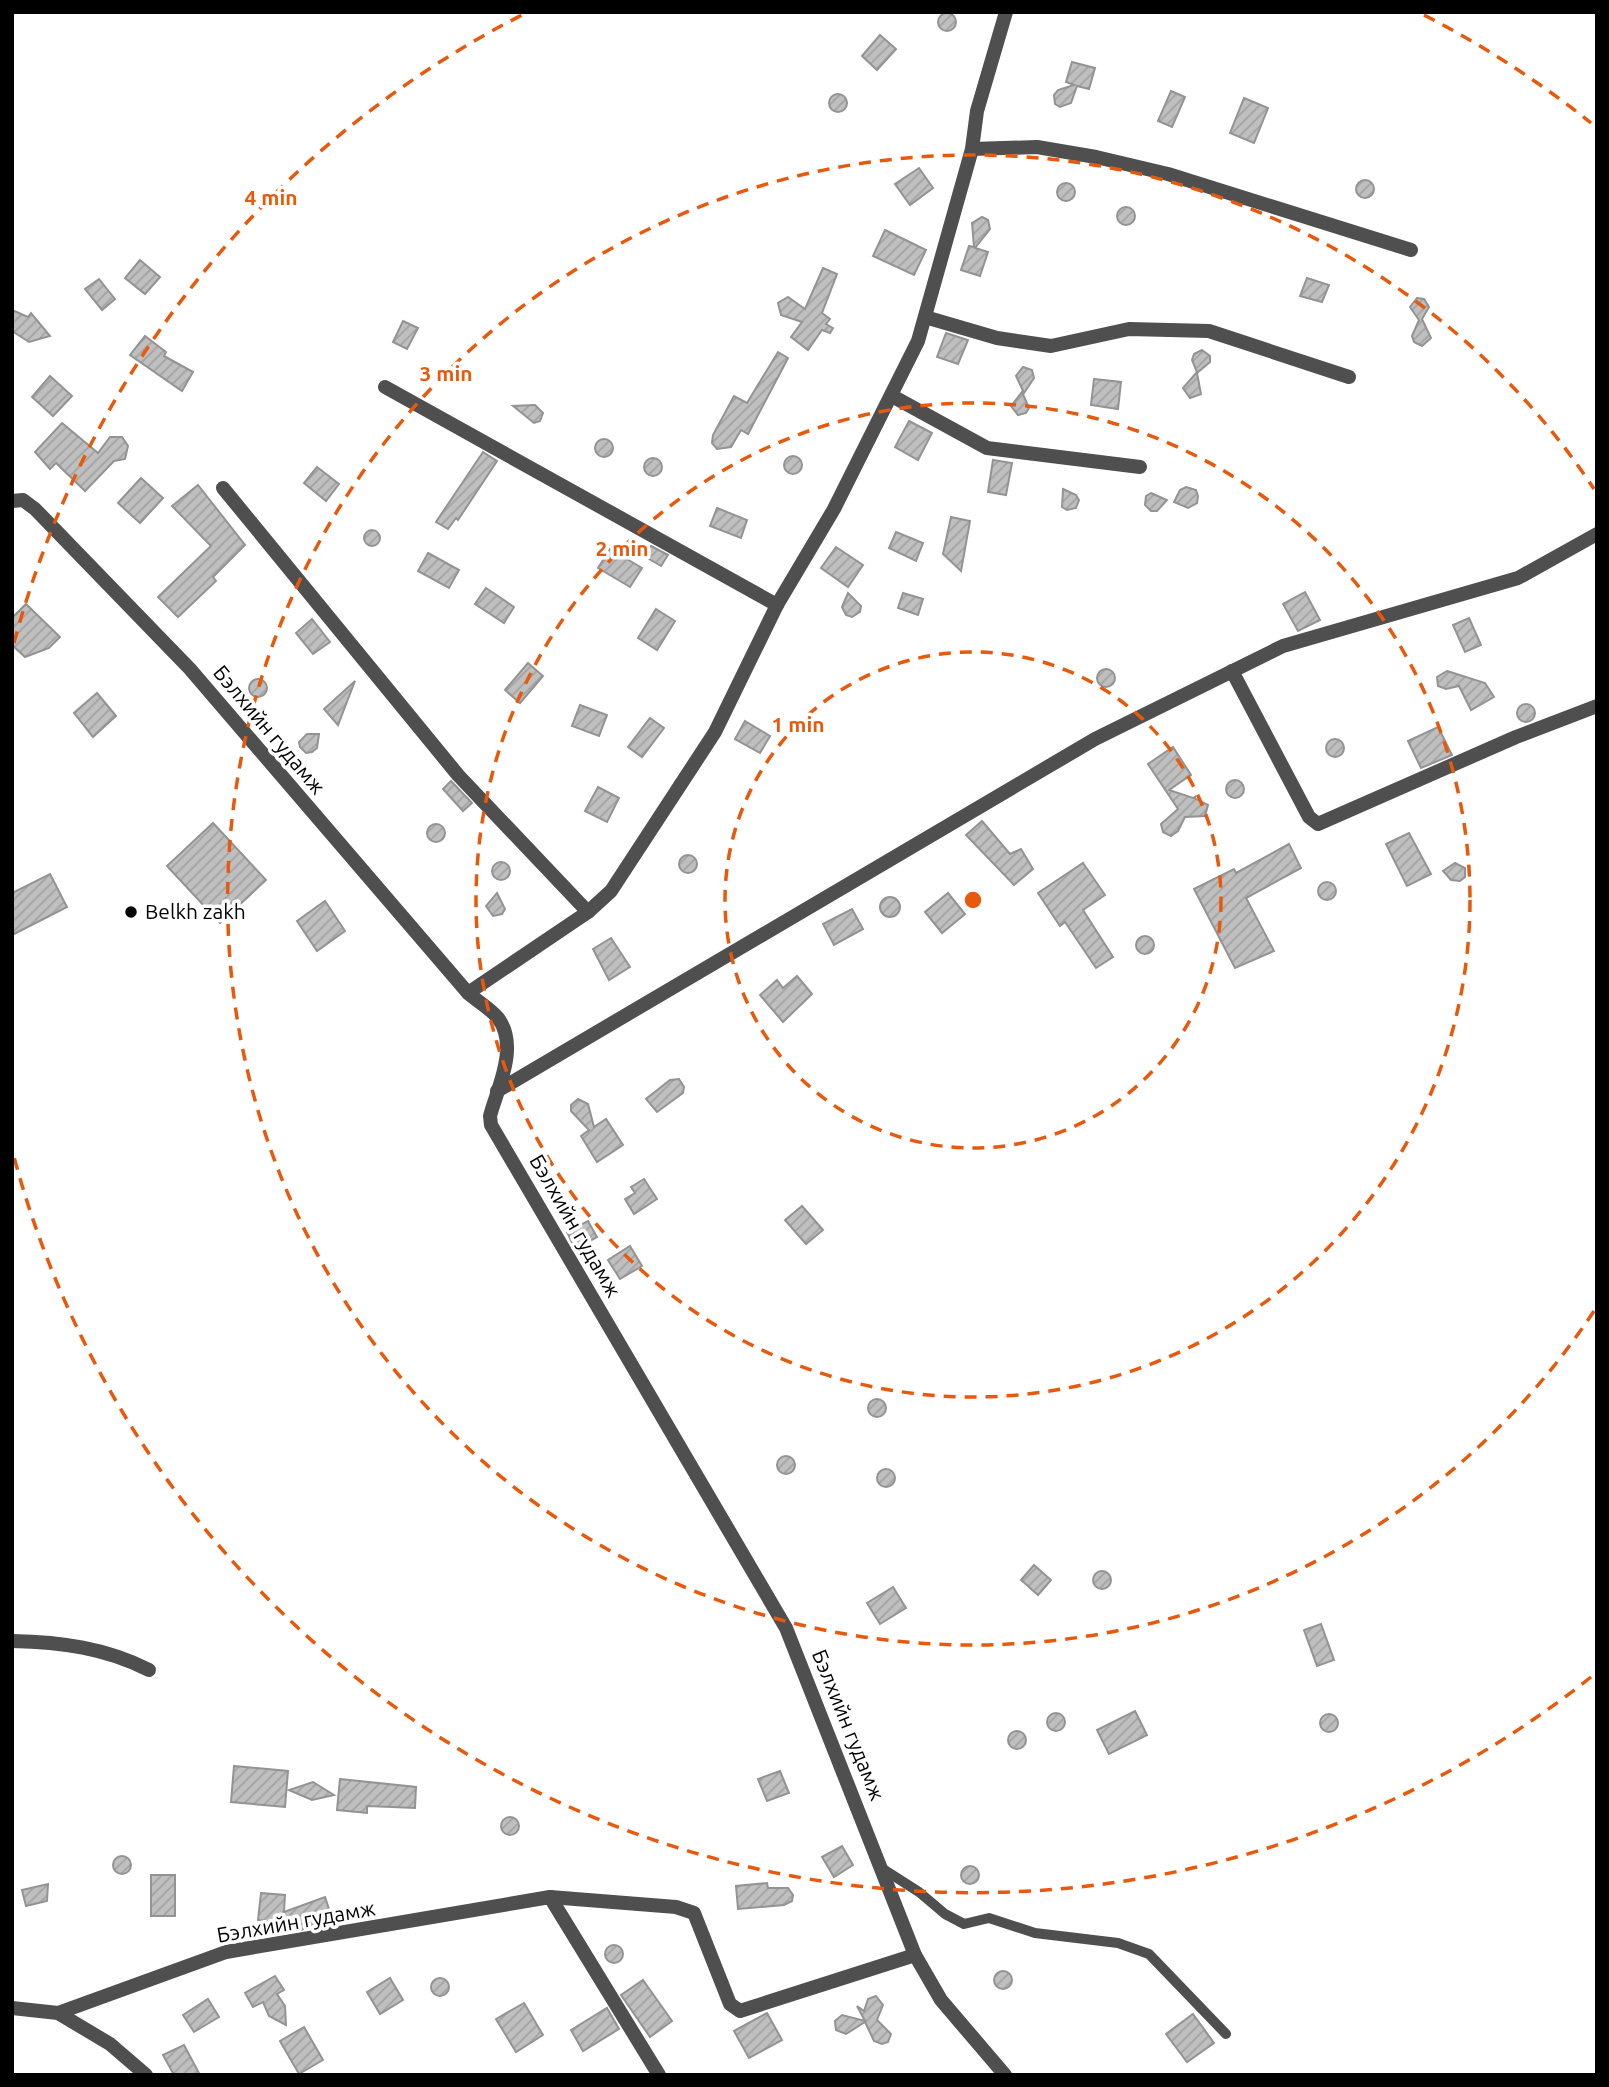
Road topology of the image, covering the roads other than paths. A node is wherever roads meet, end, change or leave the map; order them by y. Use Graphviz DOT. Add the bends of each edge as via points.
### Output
graph roads {
  1 [pos="1006,12"];
  2 [pos="972,149"];
  3 [pos="1411,250"];
  4 [pos="925,317"];
  5 [pos="1349,377"];
  6 [pos="385,387"];
  7 [pos="892,396"];
  8 [pos="1140,467"];
  9 [pos="223,488"];
  10 [pos="12,500"];
  11 [pos="1597,534"];
  12 [pos="777,605"];
  13 [pos="1232,671"];
  14 [pos="1597,706"];
  15 [pos="588,912"];
  16 [pos="468,993"];
  17 [pos="497,1091"];
  18 [pos="12,1641"];
  19 [pos="149,1670"];
  20 [pos="883,1869"];
  21 [pos="550,1897"];
  22 [pos="915,1955"];
  23 [pos="12,2008"];
  24 [pos="58,2013"];
  25 [pos="1226,2034"];
  26 [pos="146,2075"];
  27 [pos="659,2075"];
  28 [pos="1005,2075"];
  1 -- 2 [label="street" via="977,111"];
  2 -- 3 [label="street" via="1037,147 1096,157 1168,174"];
  2 -- 4 [label="street"];
  4 -- 5 [label="street" via="997,338 1051,346 1129,329 1209,331"];
  4 -- 7 [label="street"];
  6 -- 12 [label="street"];
  7 -- 8 [label="street" via="987,448"];
  7 -- 12 [label="street" via="834,509"];
  9 -- 15 [label="street" via="458,775"];
  10 -- 16 [label="street, Бэлхийн гудамж" via="23,500 35,509 190,669"];
  11 -- 13 [label="street" via="1518,578 1283,646"];
  12 -- 15 [label="street" via="715,732 611,891"];
  13 -- 14 [label="street" via="1309,817 1318,824"];
  13 -- 17 [label="street" via="1095,739"];
  15 -- 16 [label="street"];
  16 -- 17 [label="street, Бэлхийн гудамж" via="498,1019 506,1037 507,1057"];
  17 -- 20 [label="street, Бэлхийн гудамж" via="491,1125 786,1628"];
  18 -- 19 [label="street" via="55,1642 119,1655"];
  20 -- 22 [label="street, Бэлхийн гудамж"];
  20 -- 25 [label="lane" via="964,1924 989,1918 1035,1933 1118,1943 1149,1954"];
  21 -- 22 [label="street, Бэлхийн гудамж" via="676,1907 694,1913 730,2004 740,2011"];
  21 -- 24 [label="street, Бэлхийн гудамж" via="226,1952"];
  21 -- 27 [label="street"];
  22 -- 28 [label="street, Бэлхийн гудамж" via="941,2000"];
  23 -- 24 [label="street"];
  24 -- 26 [label="street" via="110,2044"];
}
